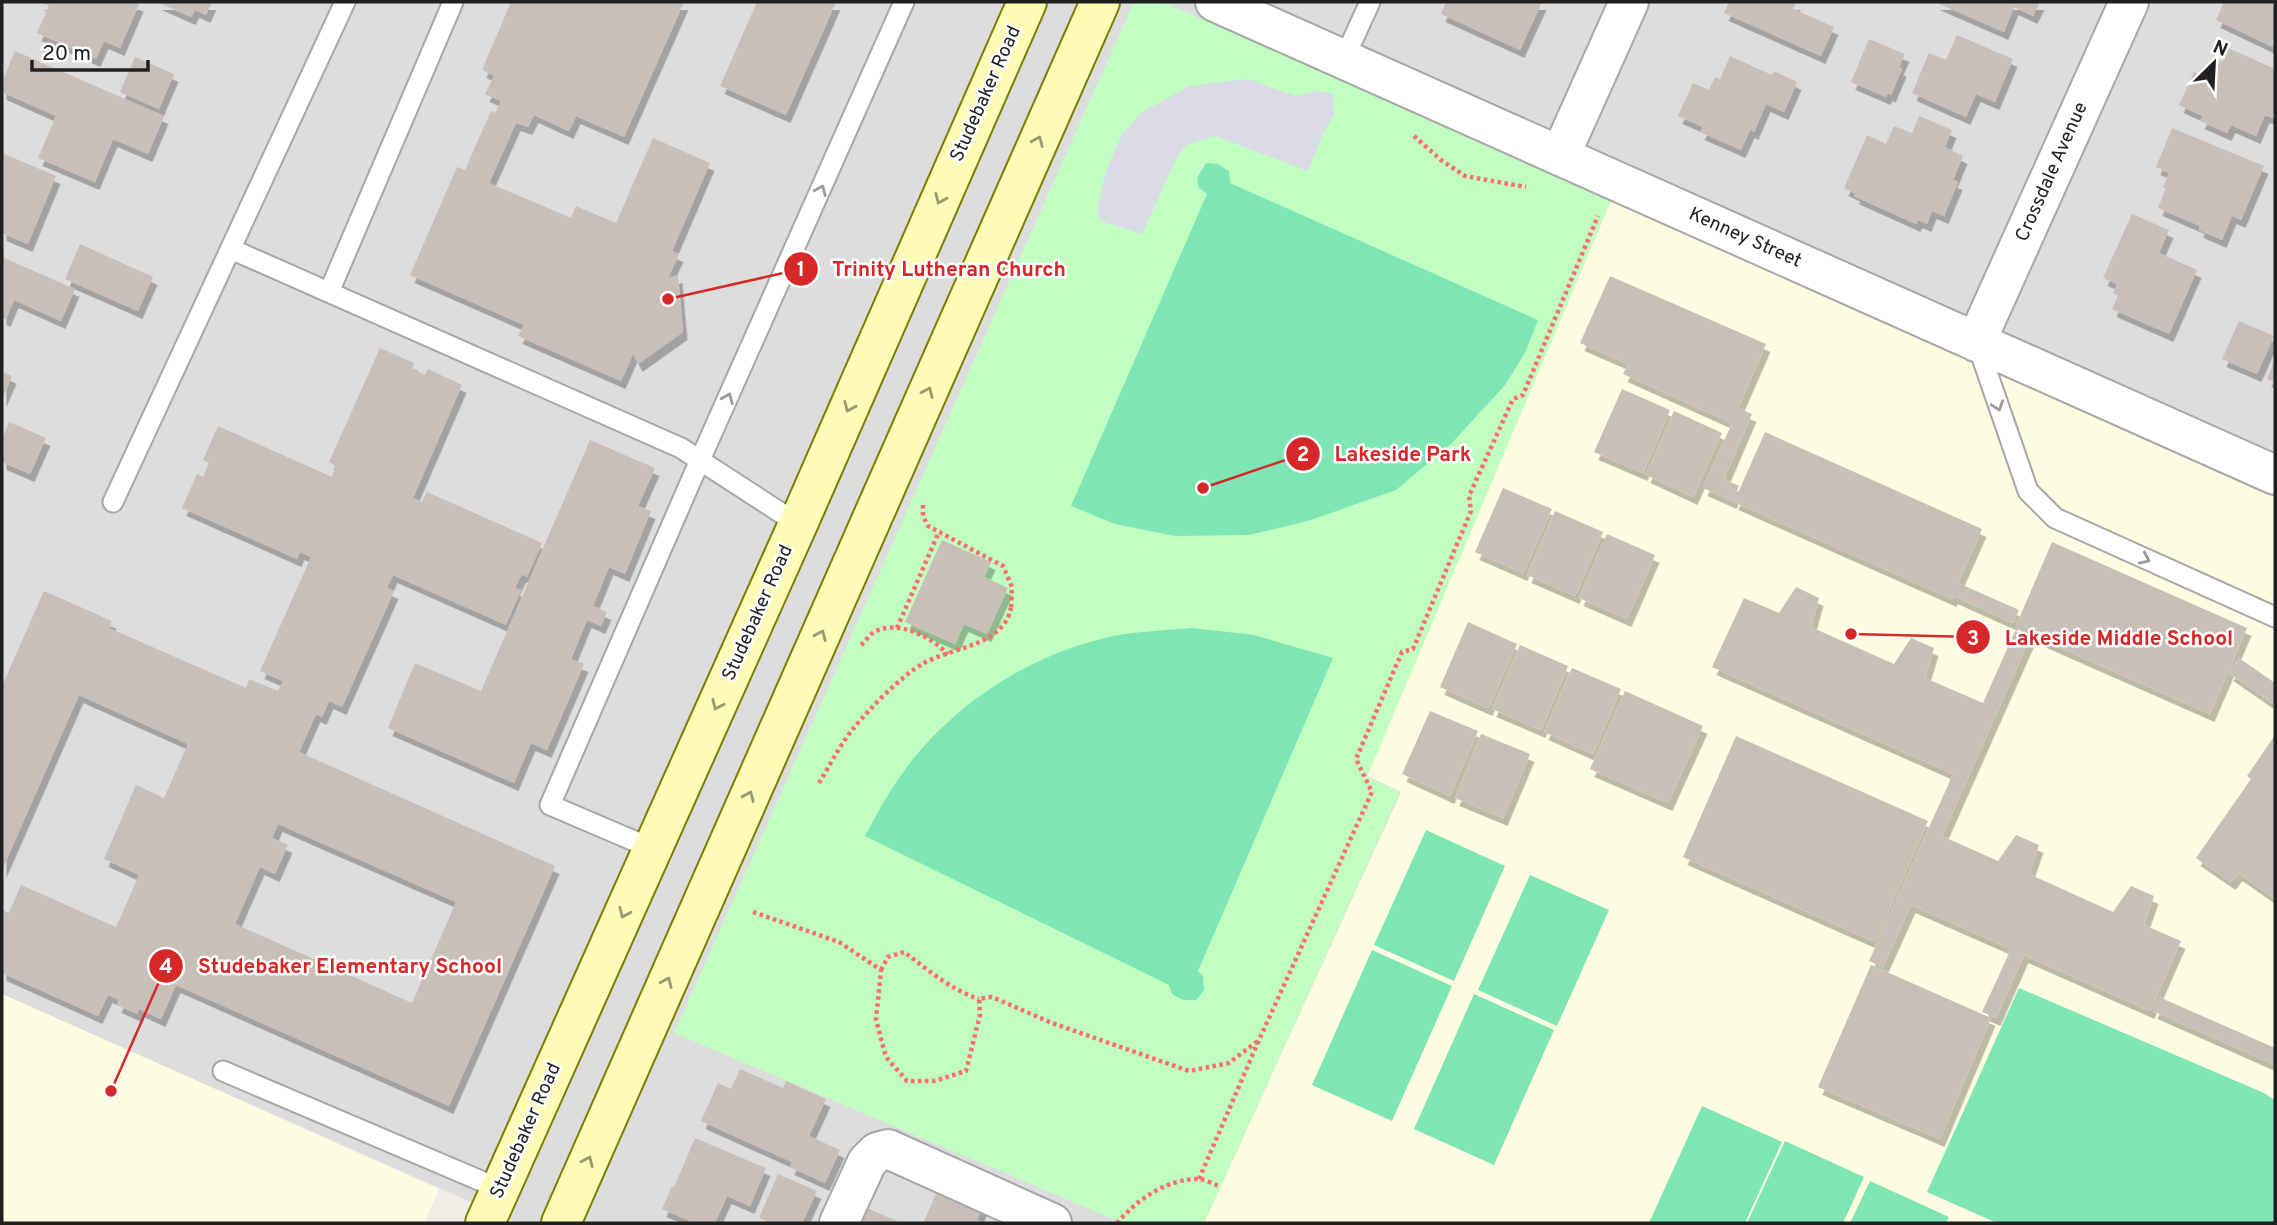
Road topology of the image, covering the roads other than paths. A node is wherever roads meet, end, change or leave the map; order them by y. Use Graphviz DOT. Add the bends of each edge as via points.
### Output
graph roads {
  1 [pos="345,2"];
  2 [pos="453,2"];
  3 [pos="904,2"];
  4 [pos="1027,2"];
  5 [pos="1100,2"];
  6 [pos="1215,2"];
  7 [pos="1370,2"];
  8 [pos="1629,2"];
  9 [pos="2129,2"];
  10 [pos="1344,59"];
  11 [pos="1560,156"];
  12 [pos="231,249"];
  13 [pos="329,292"];
  14 [pos="1976,342"];
  15 [pos="700,460"];
  16 [pos="2275,475"];
  17 [pos="113,502"];
  18 [pos="798,524"];
  19 [pos="2275,617"];
  20 [pos="653,849"];
  21 [pos="223,1071"];
  22 [pos="500,1189"];
  23 [pos="485,1223"];
  24 [pos="561,1223"];
  25 [pos="839,1223"];
  26 [pos="1052,1223"];
  1 -- 12 [label="lane"];
  2 -- 13 [label="lane"];
  15 -- 3 [label="lane, one-way"];
  4 -- 18 [label="main road, Studebaker Road, one-way"];
  24 -- 5 [label="main road, one-way"];
  6 -- 10 [label="street, Kenney Street"];
  7 -- 10 [label="lane"];
  8 -- 11 [label="street"];
  9 -- 14 [label="street, Crossdale Avenue"];
  10 -- 11 [label="street, Kenney Street"];
  11 -- 14 [label="street, Kenney Street"];
  12 -- 13 [label="lane"];
  12 -- 17 [label="lane"];
  13 -- 15 [label="lane"];
  14 -- 16 [label="street, Kenney Street"];
  14 -- 19 [label="lane, one-way" via="2028,491 2055,518"];
  15 -- 18 [label="lane"];
  15 -- 20 [label="lane" via="550,805"];
  18 -- 20 [label="main road, Studebaker Road, one-way"];
  20 -- 22 [label="main road, Studebaker Road, one-way"];
  21 -- 22 [label="lane"];
  22 -- 23 [label="main road, Studebaker Road"];
  25 -- 26 [label="street" via="867,1162 888,1149"];
}
